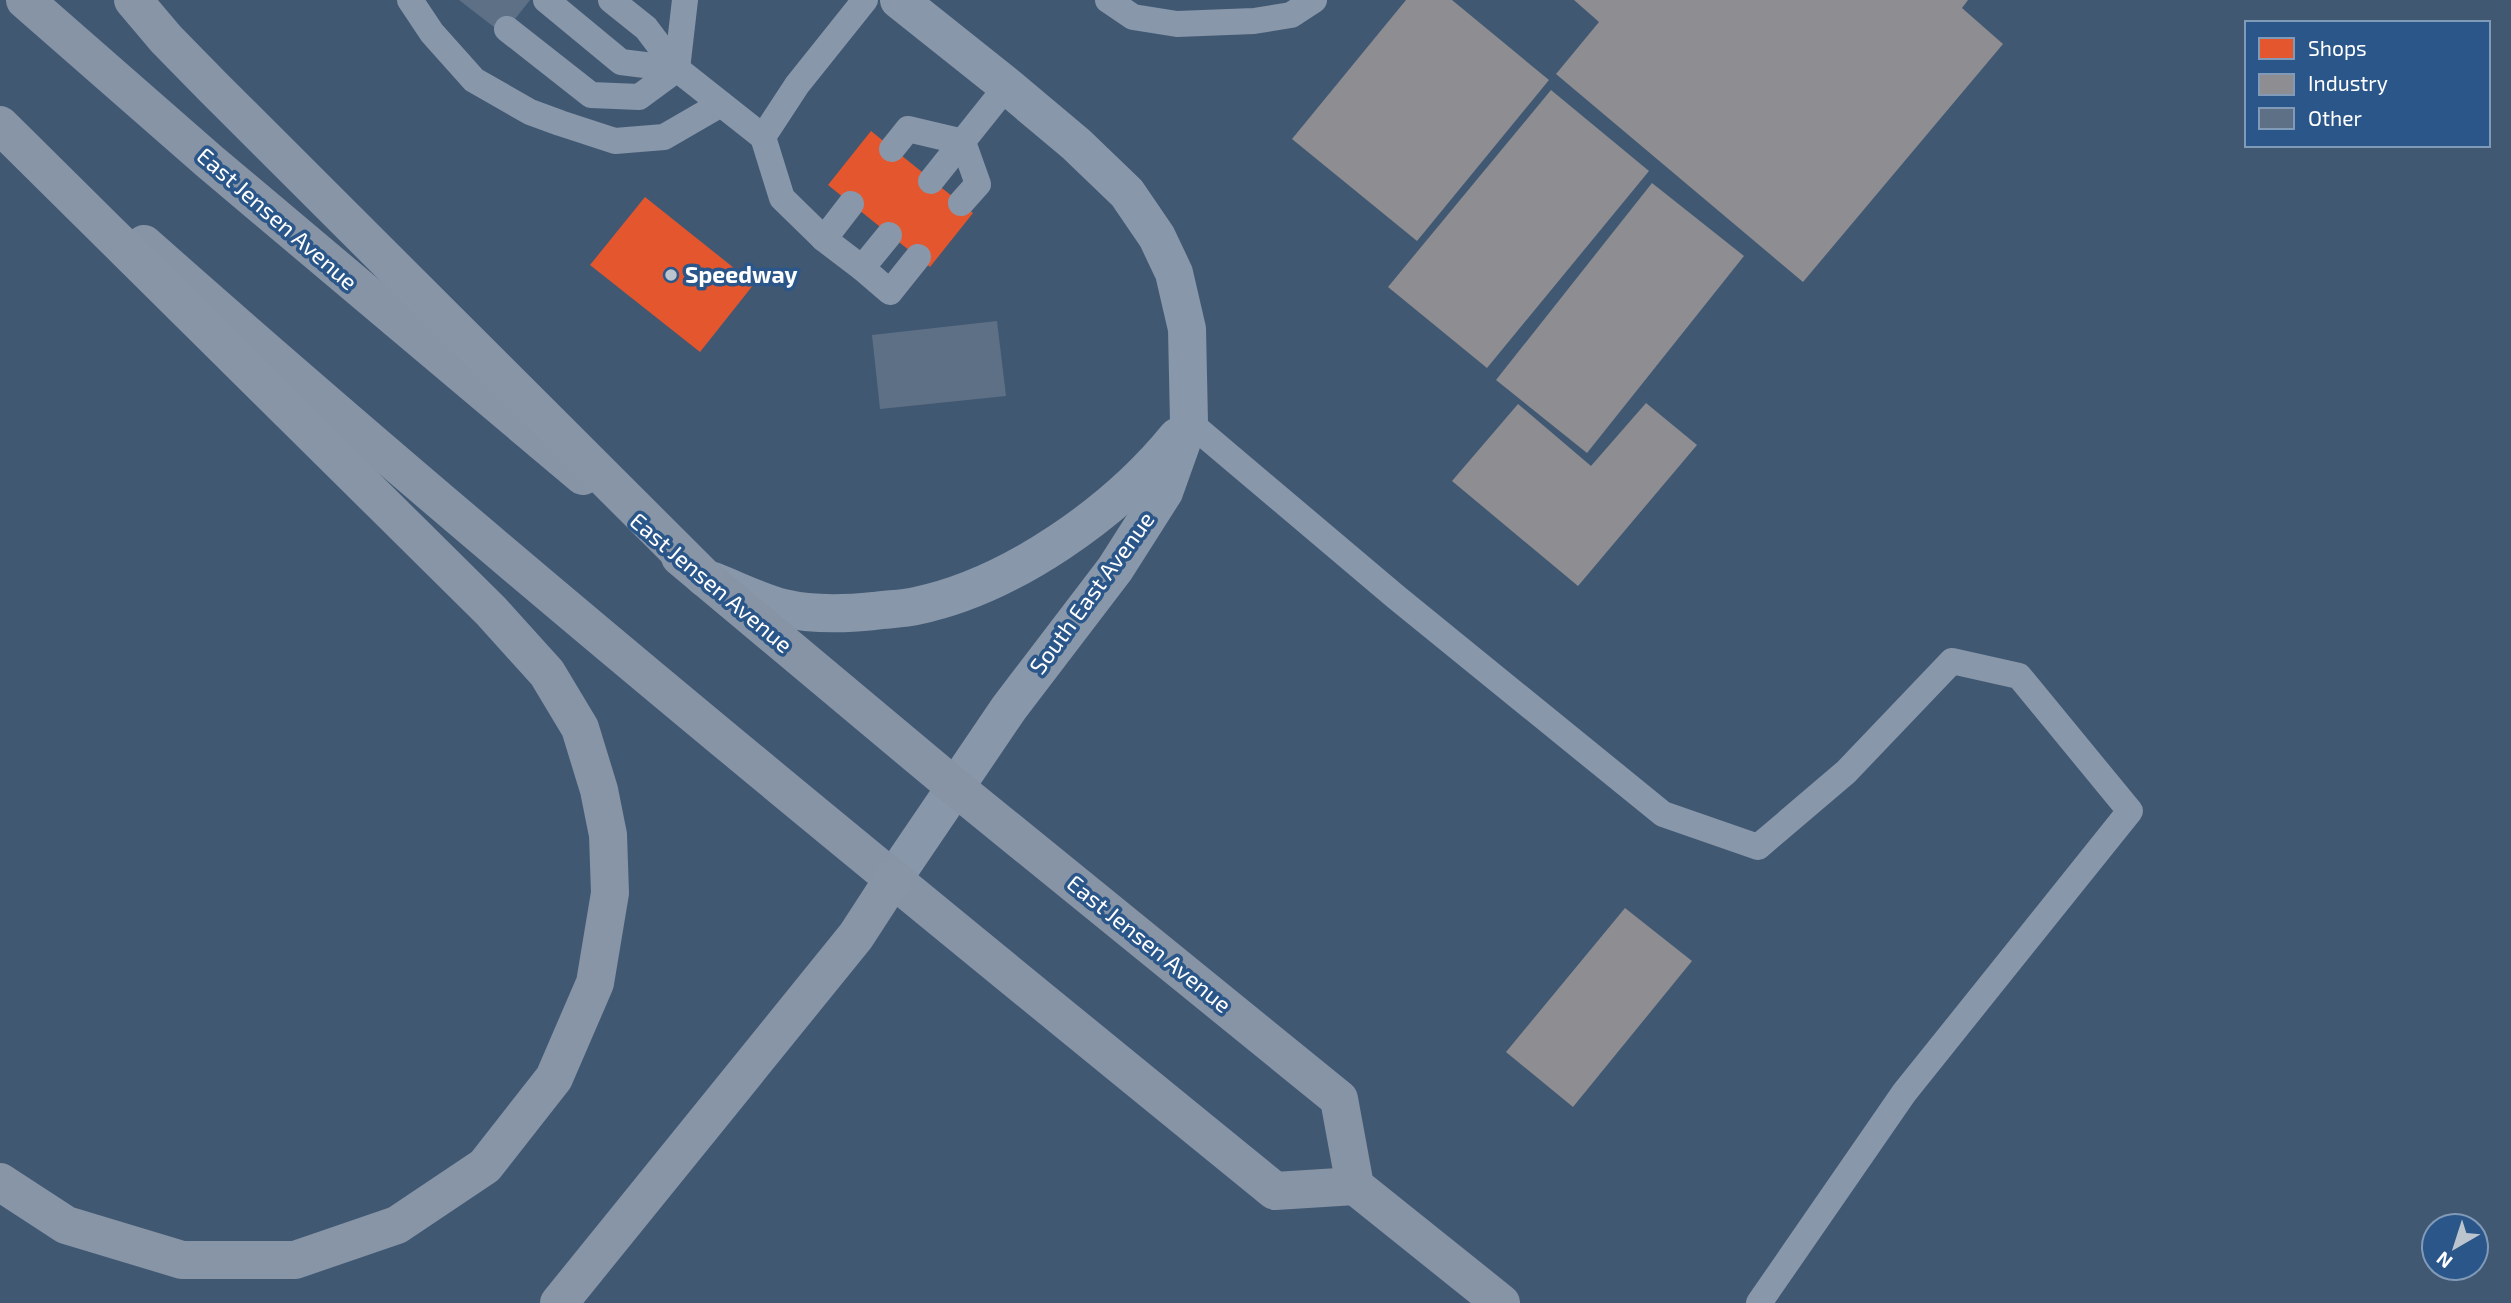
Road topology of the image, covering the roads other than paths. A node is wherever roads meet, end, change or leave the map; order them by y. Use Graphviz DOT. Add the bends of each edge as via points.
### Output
graph roads {
  1 [pos="25,0"];
  2 [pos="133,0"];
  3 [pos="410,0"];
  4 [pos="546,0"];
  5 [pos="611,0"];
  6 [pos="684,0"];
  7 [pos="865,0"];
  8 [pos="899,0"];
  9 [pos="1108,0"];
  10 [pos="1314,0"];
  11 [pos="507,29"];
  12 [pos="677,69"];
  13 [pos="1007,86"];
  14 [pos="721,104"];
  15 [pos="0,117"];
  16 [pos="0,125"];
  17 [pos="763,136"];
  18 [pos="963,142"];
  19 [pos="892,149"];
  20 [pos="931,181"];
  21 [pos="851,204"];
  22 [pos="961,204"];
  23 [pos="889,235"];
  24 [pos="824,239"];
  25 [pos="918,257"];
  26 [pos="862,268"];
  27 [pos="1189,422"];
  28 [pos="705,578"];
  29 [pos="955,787"];
  30 [pos="893,879"];
  31 [pos="0,1182"];
  32 [pos="1355,1186"];
  33 [pos="559,1303"];
  34 [pos="1501,1303"];
  35 [pos="1759,1303"];
  1 -- 28 [label="main road, East Jensen Avenue" via="385,312"];
  2 -- 28 [label="highway" via="213,88"];
  3 -- 14 [label="lane" via="474,80 559,123 615,141 664,137"];
  4 -- 12 [label="lane" via="621,62"];
  5 -- 12 [label="lane" via="646,28"];
  6 -- 12 [label="lane"];
  7 -- 17 [label="lane" via="796,85"];
  8 -- 13 [label="street, South East Avenue"];
  9 -- 10 [label="lane" via="1133,17 1177,24 1291,15"];
  11 -- 12 [label="lane" via="591,95 639,97"];
  12 -- 14 [label="lane"];
  13 -- 18 [label="lane"];
  13 -- 27 [label="street, South East Avenue" via="1128,193 1157,237 1174,273 1187,329"];
  14 -- 17 [label="lane"];
  15 -- 30 [label="main road" via="547,594"];
  16 -- 31 [label="highway" via="491,611 547,673 580,728 599,790 608,835 610,893 595,983 554,1078 485,1166 397,1225 295,1260 182,1260 66,1225"];
  17 -- 24 [label="lane" via="782,198"];
  18 -- 19 [label="lane" via="908,129"];
  18 -- 20 [label="lane"];
  18 -- 22 [label="lane" via="978,184"];
  21 -- 24 [label="lane"];
  23 -- 26 [label="lane"];
  24 -- 26 [label="lane"];
  25 -- 26 [label="lane" via="890,292"];
  27 -- 28 [label="street" via="1108,508 1031,559 954,595 916,606 817,613 783,608"];
  27 -- 29 [label="street, South East Avenue" via="1164,492 1115,569"];
  27 -- 35 [label="lane" via="1663,814 1758,847 1846,772 1952,661 2019,676 2130,811 1905,1093"];
  28 -- 29 [label="main road, East Jensen Avenue"];
  29 -- 30 [label="street, South East Avenue"];
  29 -- 32 [label="main road, East Jensen Avenue" via="1339,1099"];
  30 -- 32 [label="main road" via="1275,1191"];
  30 -- 33 [label="highway" via="856,936"];
  32 -- 34 [label="main road"];
}
